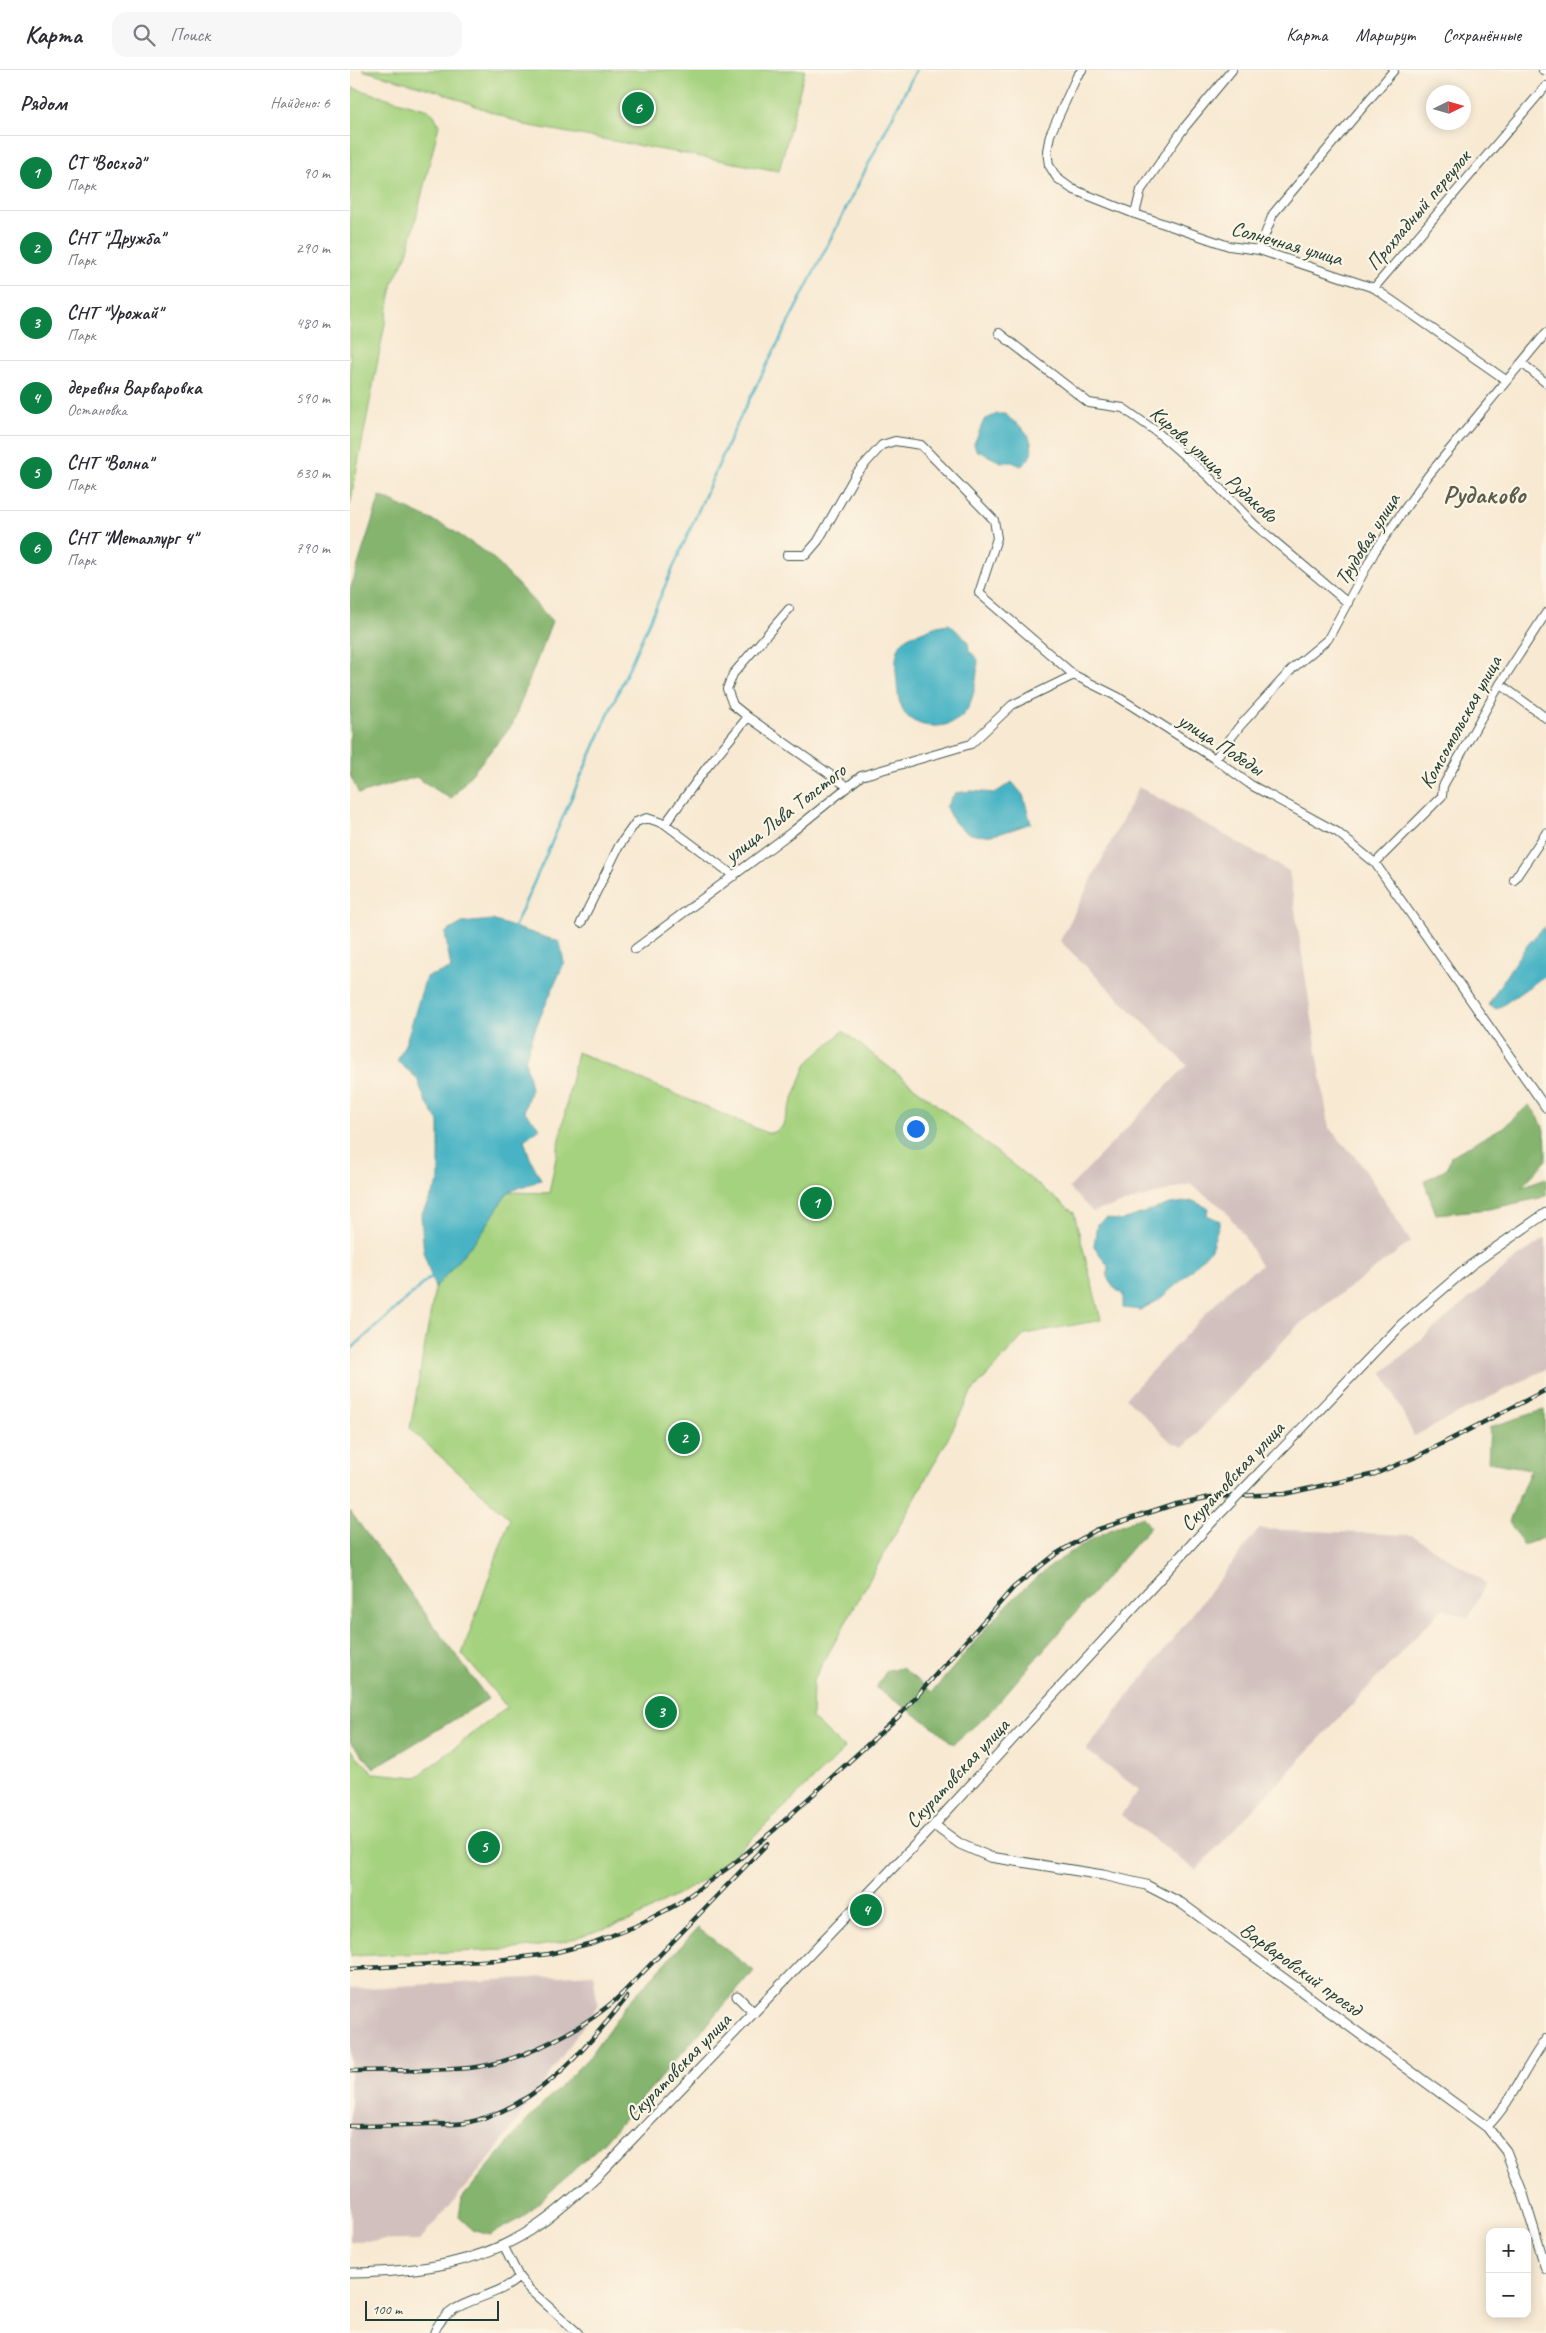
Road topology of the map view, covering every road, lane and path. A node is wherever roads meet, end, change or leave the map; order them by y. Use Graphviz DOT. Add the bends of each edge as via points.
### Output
graph roads {
  1 [pos="1082,70"];
  2 [pos="1232,70"];
  3 [pos="1394,70"];
  4 [pos="1546,86"];
  5 [pos="1135,214"];
  6 [pos="1259,250"];
  7 [pos="1374,288"];
  8 [pos="999,333"];
  9 [pos="1546,333"];
  10 [pos="1522,363"];
  11 [pos="1506,380"];
  12 [pos="1546,383"];
  13 [pos="787,555"];
  14 [pos="1348,603"];
  15 [pos="789,609"];
  16 [pos="1546,613"];
  17 [pos="1074,675"];
  18 [pos="1500,684"];
  19 [pos="748,717"];
  20 [pos="1546,718"];
  21 [pos="1215,759"];
  22 [pos="848,787"];
  23 [pos="665,824"];
  24 [pos="1546,833"];
  25 [pos="1375,863"];
  26 [pos="734,876"];
  27 [pos="1514,880"];
  28 [pos="580,923"];
  29 [pos="635,950"];
  30 [pos="1546,1108"];
  31 [pos="1546,1213"];
  32 [pos="934,1824"];
  33 [pos="737,1996"];
  34 [pos="754,2013"];
  35 [pos="1546,2039"];
  36 [pos="1487,2127"];
  37 [pos="503,2245"];
  38 [pos="1546,2269"];
  39 [pos="350,2273"];
  40 [pos="519,2277"];
  41 [pos="434,2333"];
  42 [pos="578,2333"];
  1 -- 5 [label="street, Солнечная улица" via="1050,135 1049,165 1057,178 1072,189"];
  2 -- 5 [label="street" via="1184,128 1141,190"];
  3 -- 6 [label="street" via="1273,214"];
  4 -- 7 [label="street, Прохладный переулок"];
  5 -- 6 [label="street, Солнечная улица" via="1229,246"];
  6 -- 7 [label="street, Солнечная улица"];
  7 -- 11 [label="street, Солнечная улица"];
  8 -- 14 [label="street, Кирова улица, Рудаково" via="1089,403 1123,408 1157,432 1209,477 1254,524"];
  9 -- 10 [label="street, Трудовая улица"];
  10 -- 11 [label="street, Трудовая улица"];
  10 -- 12 [label="street"];
  11 -- 14 [label="street, Трудовая улица" via="1428,476 1375,551"];
  13 -- 17 [label="street, улица Победы" via="806,555 818,541 856,474 882,445 895,441 921,445 994,520 997,538 979,593"];
  14 -- 21 [label="street, Трудовая улица" via="1328,639 1292,669 1239,727"];
  15 -- 19 [label="street" via="733,674 727,689 733,705"];
  16 -- 18 [label="street, Комсомольская улица"];
  17 -- 21 [label="street, улица Победы" via="1118,697"];
  17 -- 22 [label="street, улица Льва Толстого" via="1012,706 971,744 862,776"];
  18 -- 20 [label="street"];
  18 -- 25 [label="street, Комсомольская улица" via="1443,786 1442,796"];
  19 -- 22 [label="street"];
  19 -- 23 [label="street"];
  21 -- 25 [label="street, улица Победы" via="1251,786 1337,832"];
  22 -- 26 [label="street, улица Льва Толстого"];
  23 -- 26 [label="street"];
  23 -- 28 [label="street" via="647,818 636,822"];
  24 -- 27 [label="street"];
  25 -- 30 [label="street, улица Победы"];
  26 -- 29 [label="street, улица Льва Толстого"];
  31 -- 32 [label="street, Скуратовская улица, bridge" via="1471,1264 1401,1325 1211,1523"];
  32 -- 34 [label="street, Скуратовская улица"];
  32 -- 36 [label="street, Варваровский проезд" via="960,1844 990,1857 1146,1885 1181,1904"];
  33 -- 34 [label="street"];
  34 -- 37 [label="street, Скуратовская улица" via="596,2177 538,2225"];
  35 -- 36 [label="street" via="1503,2111"];
  36 -- 38 [label="street, Варваровский проезд" via="1506,2151"];
  37 -- 39 [label="street, Скуратовская улица" via="446,2265"];
  37 -- 40 [label="street"];
  40 -- 41 [label="street" via="493,2293 456,2308"];
  40 -- 42 [label="street"];
}
